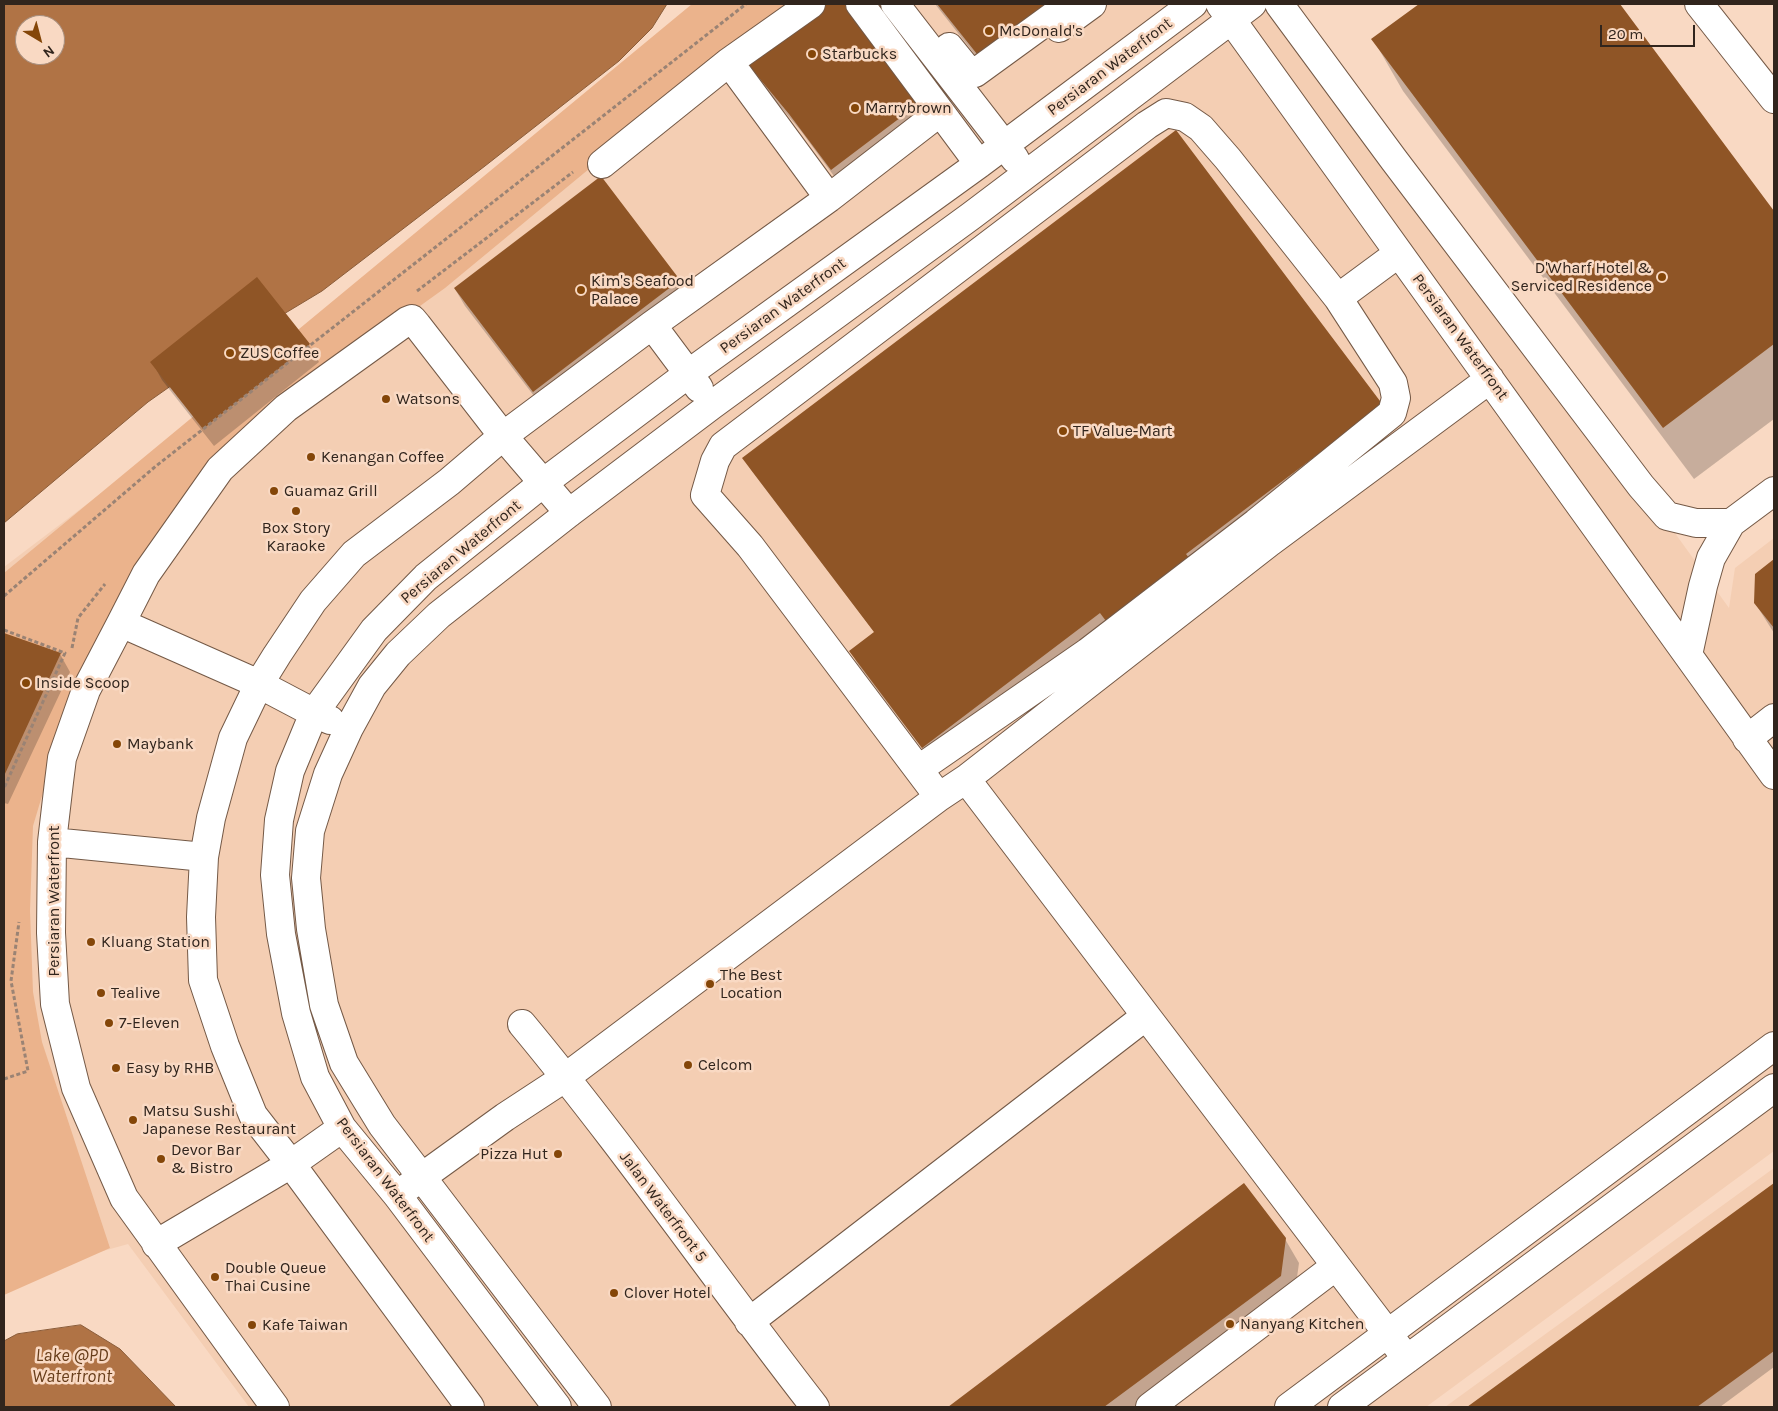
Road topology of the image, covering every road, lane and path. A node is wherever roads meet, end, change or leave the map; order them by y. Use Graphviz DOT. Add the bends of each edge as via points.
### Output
graph roads {
  1 [pos="746,4"];
  2 [pos="811,4"];
  3 [pos="860,4"];
  4 [pos="895,4"];
  5 [pos="915,4"];
  6 [pos="1070,4"];
  7 [pos="1092,4"];
  8 [pos="1193,4"];
  9 [pos="1279,4"];
  10 [pos="1699,4"];
  11 [pos="1235,9"];
  12 [pos="729,62"];
  13 [pos="966,95"];
  14 [pos="1774,99"];
  15 [pos="939,113"];
  16 [pos="1004,145"];
  17 [pos="979,164"];
  18 [pos="591,166"];
  19 [pos="1026,174"];
  20 [pos="829,198"];
  21 [pos="971,216"];
  22 [pos="991,243"];
  23 [pos="1399,253"];
  24 [pos="413,294"];
  25 [pos="1338,298"];
  26 [pos="652,325"];
  27 [pos="688,374"];
  28 [pos="1490,380"];
  29 [pos="712,405"];
  30 [pos="504,436"];
  31 [pos="543,483"];
  32 [pos="1774,491"];
  33 [pos="569,513"];
  34 [pos="1731,523"];
  35 [pos="1263,532"];
  36 [pos="109,579"];
  37 [pos="4,596"];
  38 [pos="120,623"];
  39 [pos="4,630"];
  40 [pos="70,655"];
  41 [pos="1688,655"];
  42 [pos="259,684"];
  43 [pos="314,713"];
  44 [pos="1774,718"];
  45 [pos="349,728"];
  46 [pos="1747,739"];
  47 [pos="919,768"];
  48 [pos="1774,775"];
  49 [pos="966,779"];
  50 [pos="4,788"];
  51 [pos="939,797"];
  52 [pos="52,842"];
  53 [pos="204,857"];
  54 [pos="20,913"];
  55 [pos="1146,1016"];
  56 [pos="522,1024"];
  57 [pos="1774,1046"];
  58 [pos="566,1077"];
  59 [pos="4,1079"];
  60 [pos="1774,1088"];
  61 [pos="342,1128"];
  62 [pos="291,1164"];
  63 [pos="422,1177"];
  64 [pos="397,1195"];
  65 [pos="156,1244"];
  66 [pos="1336,1266"];
  67 [pos="749,1322"];
  68 [pos="1388,1334"];
  69 [pos="1407,1359"];
  70 [pos="275,1407"];
  71 [pos="470,1407"];
  72 [pos="556,1407"];
  73 [pos="598,1407"];
  74 [pos="815,1407"];
  75 [pos="1150,1407"];
  76 [pos="1289,1407"];
  77 [pos="1342,1407"];
  1 -- 37 [label="path" via="156,466"];
  2 -- 12 [label="street"];
  3 -- 15 [label="street"];
  4 -- 13 [label="street"];
  5 -- 6 [label="street" via="971,74"];
  7 -- 13 [label="street"];
  8 -- 16 [label="street, Persiaran Waterfront"];
  9 -- 34 [label="street" via="1412,184 1667,516 1696,524"];
  10 -- 14 [label="street"];
  11 -- 19 [label="street, Persiaran Waterfront"];
  11 -- 23 [label="street, Persiaran Waterfront"];
  12 -- 18 [label="street"];
  12 -- 20 [label="street"];
  13 -- 16 [label="street"];
  15 -- 17 [label="street"];
  15 -- 20 [label="street"];
  16 -- 17 [label="street, Persiaran Waterfront"];
  16 -- 19 [label="street"];
  17 -- 27 [label="street, Persiaran Waterfront"];
  18 -- 24 [label="path"];
  19 -- 21 [label="street, Persiaran Waterfront"];
  20 -- 26 [label="street"];
  21 -- 22 [label="street"];
  21 -- 29 [label="street, Persiaran Waterfront"];
  22 -- 25 [label="street" via="1166,113 1185,117 1201,128"];
  22 -- 47 [label="street" via="723,446 705,495 750,546"];
  23 -- 25 [label="street"];
  23 -- 28 [label="street, Persiaran Waterfront"];
  25 -- 35 [label="street" via="1393,383 1396,398 1392,412"];
  26 -- 27 [label="street"];
  26 -- 30 [label="street"];
  27 -- 29 [label="street"];
  27 -- 31 [label="street, Persiaran Waterfront"];
  28 -- 35 [label="street"];
  28 -- 41 [label="street, Persiaran Waterfront"];
  29 -- 33 [label="street, Persiaran Waterfront"];
  30 -- 31 [label="street"];
  30 -- 38 [label="street, Persiaran Waterfront" via="412,319 407,321 286,408 220,469 146,574"];
  30 -- 42 [label="street" via="354,554 313,601"];
  31 -- 33 [label="street"];
  31 -- 43 [label="street, Persiaran Waterfront" via="426,577 374,630"];
  32 -- 34 [label="street"];
  33 -- 45 [label="street, Persiaran Waterfront" via="439,615 398,654 372,686"];
  34 -- 41 [label="street" via="1711,558"];
  35 -- 47 [label="street"];
  35 -- 49 [label="street"];
  36 -- 40 [label="path" via="78,618"];
  38 -- 42 [label="street"];
  38 -- 52 [label="street, Persiaran Waterfront" via="86,690 62,758"];
  39 -- 50 [label="path" via="65,653"];
  41 -- 46 [label="street, Persiaran Waterfront"];
  42 -- 43 [label="street"];
  42 -- 53 [label="street" via="233,738"];
  43 -- 45 [label="street"];
  43 -- 61 [label="street, Persiaran Waterfront" via="290,771 279,820 275,875 281,934 296,1013 315,1077"];
  44 -- 46 [label="street"];
  45 -- 63 [label="street, Persiaran Waterfront" via="328,774 310,831 306,878 316,958 324,1005 344,1063 382,1124"];
  46 -- 48 [label="street, Persiaran Waterfront"];
  47 -- 51 [label="street"];
  49 -- 51 [label="street"];
  49 -- 55 [label="street"];
  51 -- 58 [label="street"];
  52 -- 53 [label="street"];
  52 -- 65 [label="street, Persiaran Waterfront" via="51,933 55,1004 76,1088 124,1198"];
  53 -- 62 [label="street" via="201,917 203,980 253,1115"];
  54 -- 59 [label="path" via="11,981 28,1071"];
  55 -- 66 [label="street"];
  55 -- 67 [label="street"];
  56 -- 58 [label="street, Jalan Waterfront 5"];
  57 -- 68 [label="street"];
  58 -- 63 [label="street"];
  58 -- 67 [label="street, Jalan Waterfront 5"];
  60 -- 69 [label="street"];
  61 -- 62 [label="street"];
  61 -- 64 [label="street, Persiaran Waterfront"];
  62 -- 65 [label="street"];
  62 -- 71 [label="street"];
  63 -- 64 [label="street"];
  63 -- 73 [label="street, Persiaran Waterfront"];
  64 -- 72 [label="street, Persiaran Waterfront"];
  65 -- 70 [label="street, Persiaran Waterfront"];
  66 -- 68 [label="street"];
  66 -- 75 [label="street"];
  67 -- 74 [label="street, Jalan Waterfront 5"];
  68 -- 69 [label="street"];
  68 -- 76 [label="street"];
  69 -- 77 [label="street"];
}
